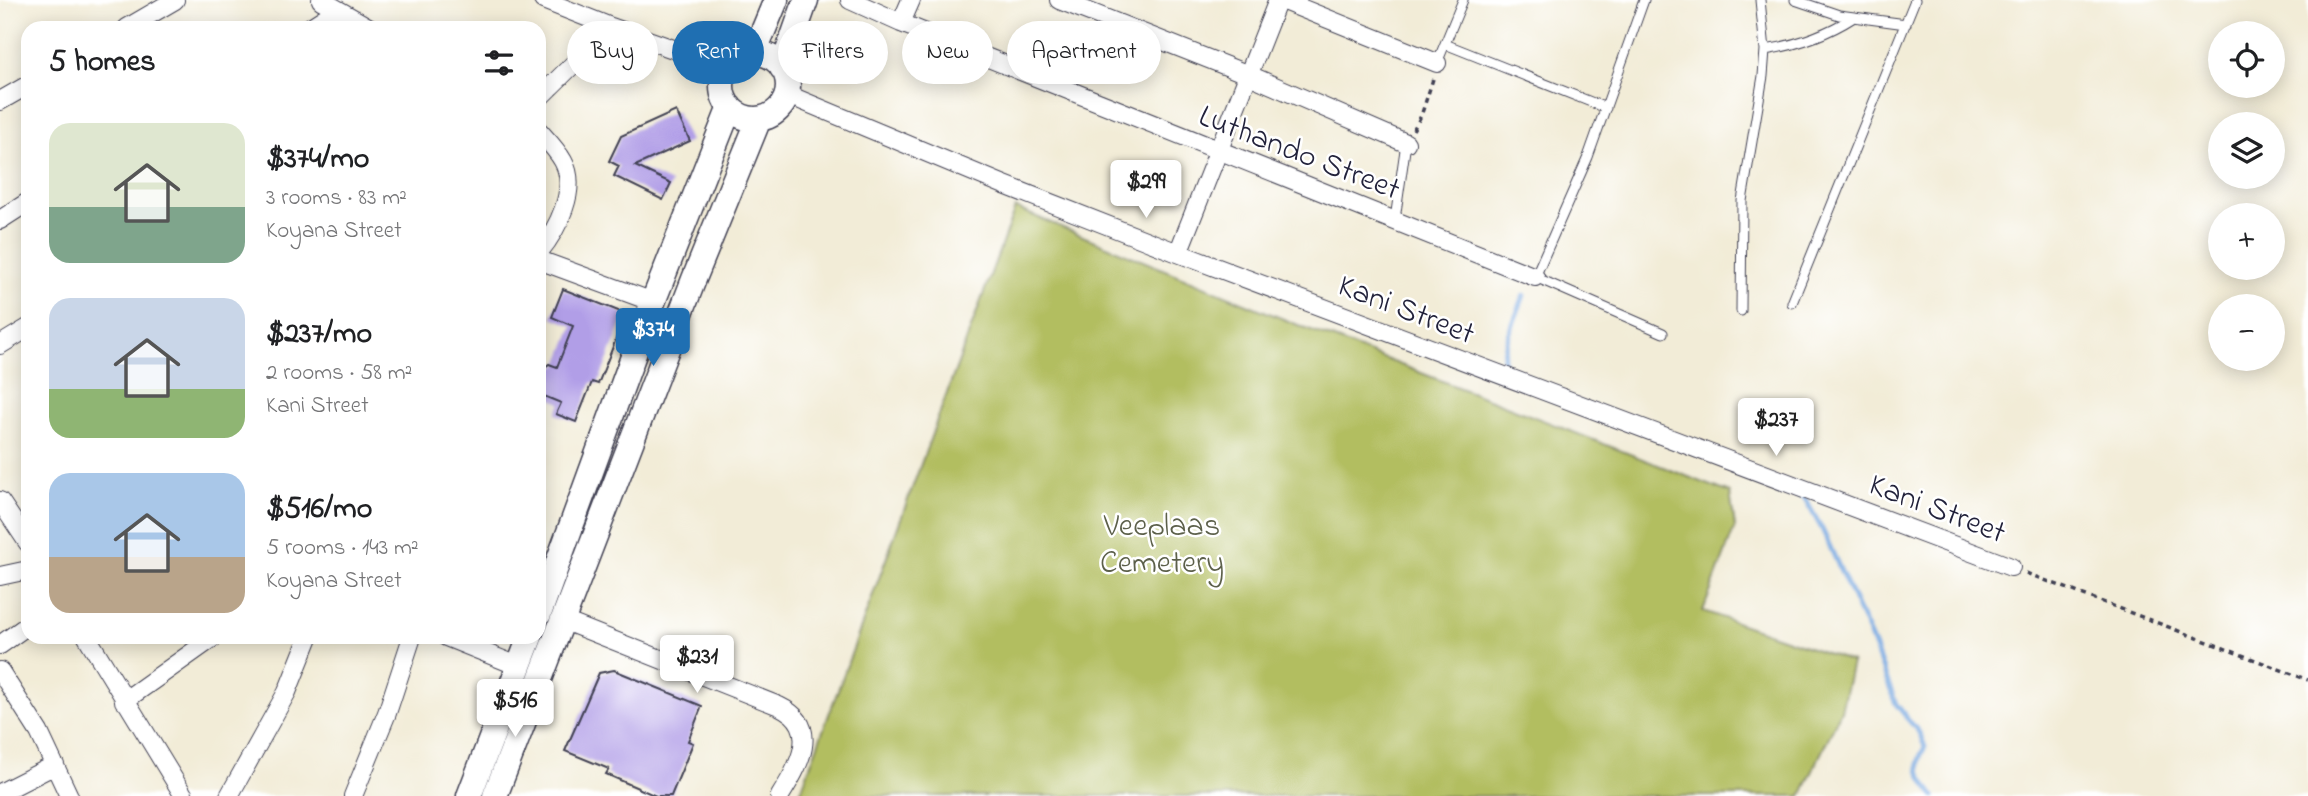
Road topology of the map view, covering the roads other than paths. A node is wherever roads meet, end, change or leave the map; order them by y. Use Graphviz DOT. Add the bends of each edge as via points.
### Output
graph roads {
  1 [pos="175,0"];
  2 [pos="321,0"];
  3 [pos="776,0"];
  4 [pos="806,0"];
  5 [pos="850,0"];
  6 [pos="911,0"];
  7 [pos="1059,0"];
  8 [pos="1280,0"];
  9 [pos="1463,0"];
  10 [pos="1644,0"];
  11 [pos="1760,0"];
  12 [pos="1795,0"];
  13 [pos="1916,0"];
  14 [pos="553,2"];
  15 [pos="337,10"];
  16 [pos="1854,17"];
  17 [pos="139,21"];
  18 [pos="320,21"];
  19 [pos="357,21"];
  20 [pos="597,21"];
  21 [pos="799,21"];
  22 [pos="901,23"];
  23 [pos="1906,24"];
  24 [pos="764,29"];
  25 [pos="1445,44"];
  26 [pos="1765,50"];
  27 [pos="1437,63"];
  28 [pos="567,70"];
  29 [pos="1249,75"];
  30 [pos="723,84"];
  31 [pos="787,84"];
  32 [pos="21,89"];
  33 [pos="546,91"];
  34 [pos="786,94"];
  35 [pos="0,101"];
  36 [pos="730,107"];
  37 [pos="1606,108"];
  38 [pos="759,119"];
  39 [pos="546,140"];
  40 [pos="1406,143"];
  41 [pos="1218,151"];
  42 [pos="21,206"];
  43 [pos="1395,219"];
  44 [pos="0,220"];
  45 [pos="546,243"];
  46 [pos="1178,253"];
  47 [pos="546,263"];
  48 [pos="1535,277"];
  49 [pos="653,302"];
  50 [pos="1792,303"];
  51 [pos="1741,311"];
  52 [pos="21,332"];
  53 [pos="1663,333"];
  54 [pos="0,345"];
  55 [pos="0,501"];
  56 [pos="21,532"];
  57 [pos="2011,567"];
  58 [pos="21,572"];
  59 [pos="0,576"];
  60 [pos="546,578"];
  61 [pos="546,588"];
  62 [pos="550,617"];
  63 [pos="21,630"];
  64 [pos="91,644"];
  65 [pos="204,644"];
  66 [pos="306,644"];
  67 [pos="410,644"];
  68 [pos="464,644"];
  69 [pos="527,644"];
  70 [pos="542,644"];
  71 [pos="0,645"];
  72 [pos="519,666"];
  73 [pos="0,671"];
  74 [pos="124,701"];
  75 [pos="55,765"];
  76 [pos="0,793"];
  77 [pos="69,796"];
  78 [pos="184,796"];
  79 [pos="229,796"];
  80 [pos="353,796"];
  81 [pos="469,796"];
  82 [pos="495,796"];
  83 [pos="780,796"];
  1 -- 17 [label="street"];
  2 -- 15 [label="street"];
  3 -- 24 [label="main road"];
  4 -- 21 [label="main road"];
  5 -- 22 [label="street, Luthando Street"];
  6 -- 22 [label="street"];
  7 -- 29 [label="street"];
  8 -- 27 [label="street"];
  8 -- 29 [label="street"];
  9 -- 25 [label="lane"];
  10 -- 37 [label="lane"];
  11 -- 26 [label="lane"];
  12 -- 16 [label="lane"];
  13 -- 23 [label="lane"];
  14 -- 20 [label="street"];
  15 -- 18 [label="street"];
  15 -- 19 [label="street"];
  16 -- 23 [label="lane"];
  16 -- 26 [label="lane" via="1802,42"];
  22 -- 41 [label="street, Luthando Street"];
  23 -- 50 [label="lane"];
  25 -- 27 [label="lane"];
  25 -- 37 [label="lane"];
  26 -- 51 [label="lane" via="1742,201"];
  28 -- 33 [label="street"];
  29 -- 40 [label="street"];
  29 -- 41 [label="street"];
  30 -- 36 [label="main road"];
  31 -- 34 [label="main road"];
  32 -- 35 [label="street"];
  34 -- 38 [label="main road" via="779,109"];
  34 -- 46 [label="street, Kani Street"];
  36 -- 38 [label="main road"];
  36 -- 49 [label="main road"];
  37 -- 48 [label="lane"];
  38 -- 62 [label="main road"];
  39 -- 45 [label="street" via="565,163 569,183"];
  40 -- 43 [label="lane"];
  41 -- 43 [label="street, Luthando Street"];
  41 -- 46 [label="street"];
  42 -- 44 [label="street"];
  43 -- 48 [label="street, Luthando Street"];
  46 -- 57 [label="street, Kani Street"];
  47 -- 49 [label="street"];
  48 -- 53 [label="lane"];
  49 -- 60 [label="main road"];
  52 -- 54 [label="street"];
  55 -- 56 [label="street"];
  58 -- 59 [label="street"];
  61 -- 62 [label="main road"];
  62 -- 83 [label="street" via="793,714 801,727 802,753"];
  63 -- 71 [label="street"];
  64 -- 74 [label="street"];
  65 -- 74 [label="street"];
  66 -- 79 [label="street" via="286,692"];
  67 -- 80 [label="street"];
  68 -- 72 [label="street"];
  69 -- 72 [label="main road"];
  70 -- 82 [label="main road"];
  72 -- 81 [label="main road"];
  73 -- 75 [label="street"];
  74 -- 78 [label="street"];
  75 -- 76 [label="street"];
  75 -- 77 [label="street"];
}
